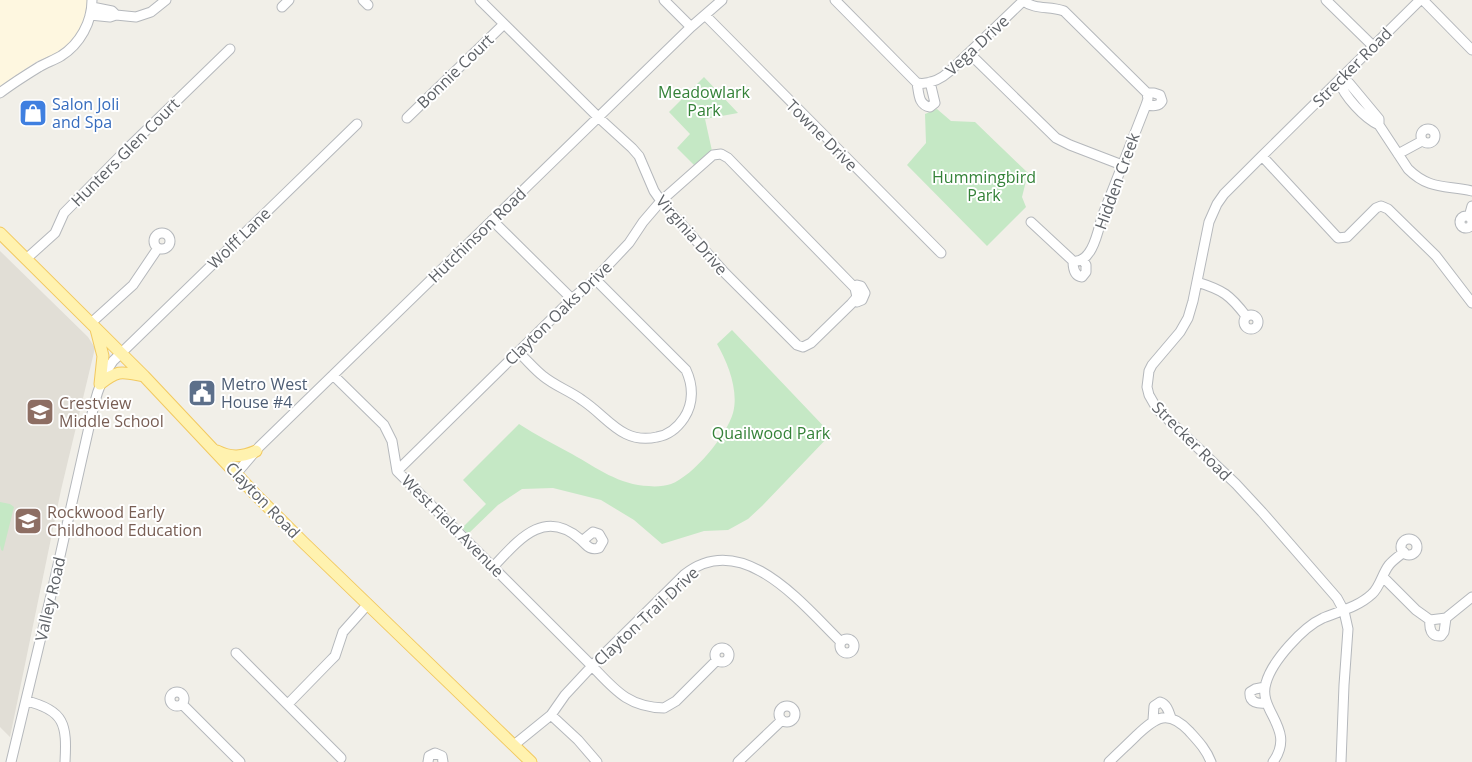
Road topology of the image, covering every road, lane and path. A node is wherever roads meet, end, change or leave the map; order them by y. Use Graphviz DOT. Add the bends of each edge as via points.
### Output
graph roads {
  1 [pos="166,0"];
  2 [pos="289,0"];
  3 [pos="480,0"];
  4 [pos="664,0"];
  5 [pos="722,0"];
  6 [pos="835,0"];
  7 [pos="1326,0"];
  8 [pos="1421,0"];
  9 [pos="1022,1"];
  10 [pos="91,7"];
  11 [pos="282,7"];
  12 [pos="705,15"];
  13 [pos="504,24"];
  14 [pos="691,28"];
  15 [pos="1373,46"];
  16 [pos="230,49"];
  17 [pos="1472,50"];
  18 [pos="969,53"];
  19 [pos="1338,81"];
  20 [pos="0,93"];
  21 [pos="1147,93"];
  22 [pos="1146,105"];
  23 [pos="598,117"];
  24 [pos="407,118"];
  25 [pos="357,124"];
  26 [pos="1422,140"];
  27 [pos="716,154"];
  28 [pos="1398,154"];
  29 [pos="1262,156"];
  30 [pos="1122,165"];
  31 [pos="1472,191"];
  32 [pos="662,201"];
  33 [pos="1472,206"];
  34 [pos="1469,216"];
  35 [pos="492,220"];
  36 [pos="1030,222"];
  37 [pos="0,233"];
  38 [pos="158,248"];
  39 [pos="941,253"];
  40 [pos="26,259"];
  41 [pos="595,278"];
  42 [pos="1197,282"];
  43 [pos="572,299"];
  44 [pos="1472,303"];
  45 [pos="1246,316"];
  46 [pos="94,326"];
  47 [pos="518,352"];
  48 [pos="122,354"];
  49 [pos="333,375"];
  50 [pos="144,376"];
  51 [pos="100,384"];
  52 [pos="212,449"];
  53 [pos="256,451"];
  54 [pos="397,470"];
  55 [pos="236,474"];
  56 [pos="582,541"];
  57 [pos="1404,552"];
  58 [pos="493,567"];
  59 [pos="1383,577"];
  60 [pos="1472,597"];
  61 [pos="368,604"];
  62 [pos="1344,611"];
  63 [pos="1446,618"];
  64 [pos="1430,620"];
  65 [pos="841,642"];
  66 [pos="236,653"];
  67 [pos="717,660"];
  68 [pos="592,666"];
  69 [pos="1265,687"];
  70 [pos="26,701"];
  71 [pos="1267,703"];
  72 [pos="182,704"];
  73 [pos="288,704"];
  74 [pos="551,715"];
  75 [pos="1171,718"];
  76 [pos="782,720"];
  77 [pos="1153,720"];
  78 [pos="514,745"];
  79 [pos="341,758"];
  80 [pos="11,762"];
  81 [pos="65,762"];
  82 [pos="240,762"];
  83 [pos="428,762"];
  84 [pos="443,762"];
  85 [pos="531,762"];
  86 [pos="597,762"];
  87 [pos="738,762"];
  88 [pos="1109,762"];
  89 [pos="1212,762"];
  90 [pos="1273,762"];
  91 [pos="1341,762"];
  1 -- 10 [label="street" via="157,8 136,17"];
  2 -- 11 [label="street"];
  3 -- 13 [label="street, Virginia Drive"];
  4 -- 14 [label="street"];
  5 -- 12 [label="street, Hutchinson Road"];
  6 -- 18 [label="street, Vega Drive" via="925,83 944,76"];
  7 -- 15 [label="street"];
  8 -- 15 [label="street, Strecker Road"];
  8 -- 17 [label="street"];
  9 -- 18 [label="street, Vega Drive"];
  9 -- 21 [label="street" via="1037,8 1064,11"];
  10 -- 20 [label="street" via="88,23 68,50"];
  12 -- 14 [label="street, Hutchinson Road"];
  12 -- 39 [label="street, Towne Drive"];
  13 -- 23 [label="street, Virginia Drive"];
  13 -- 24 [label="street, Bonnie Court"];
  14 -- 23 [label="street, Hutchinson Road"];
  15 -- 19 [label="street, Strecker Road"];
  16 -- 40 [label="street, Hunters Glen Court" via="64,213 55,233"];
  18 -- 30 [label="street" via="1056,138"];
  19 -- 28 [label="street" via="1342,91 1379,125"];
  19 -- 29 [label="street, Strecker Road"];
  21 -- 22 [label="street, Hidden Creek"];
  21 -- 22 [label="street" via="1160,95 1162,101 1157,105"];
  22 -- 30 [label="street, Hidden Creek"];
  23 -- 32 [label="street, Virginia Drive" via="639,156 654,191"];
  23 -- 35 [label="street, Hutchinson Road"];
  25 -- 48 [label="street, Wolff Lane"];
  26 -- 28 [label="street"];
  27 -- 32 [label="street, Clayton Oaks Drive"];
  27 -- 32 [label="street, Virginia Drive" via="728,158 855,288 857,297 811,343 802,347 797,345 724,272"];
  28 -- 31 [label="street" via="1414,175 1428,183"];
  29 -- 42 [label="street, Strecker Road" via="1224,194 1212,212"];
  29 -- 44 [label="street" via="1338,238 1347,237 1376,208 1388,208 1436,256"];
  30 -- 36 [label="street, Hidden Creek" via="1090,251 1077,261"];
  32 -- 41 [label="street, Clayton Oaks Drive" via="629,244"];
  33 -- 34 [label="street"];
  35 -- 43 [label="street"];
  35 -- 49 [label="street, Hutchinson Road"];
  37 -- 40 [label="main road, Clayton Road"];
  38 -- 46 [label="street" via="133,285"];
  40 -- 46 [label="main road, Clayton Road"];
  41 -- 43 [label="street, Clayton Oaks Drive"];
  41 -- 47 [label="street" via="686,370 692,399 686,416 678,425 662,436 643,439 623,434 582,400 542,375"];
  42 -- 45 [label="street" via="1225,293"];
  42 -- 62 [label="street, Strecker Road" via="1185,325 1148,371 1147,387 1152,402 1262,512 1337,598"];
  43 -- 47 [label="street, Clayton Oaks Drive"];
  46 -- 48 [label="main road, Clayton Road"];
  46 -- 51 [label="main road" via="103,356"];
  47 -- 54 [label="street, Clayton Oaks Drive"];
  48 -- 50 [label="main road, Clayton Road"];
  48 -- 51 [label="street, Valley Road" via="113,361"];
  49 -- 53 [label="street, Hutchinson Road"];
  49 -- 54 [label="street, West Field Avenue" via="384,425 392,441"];
  50 -- 51 [label="main road" via="119,372"];
  50 -- 52 [label="main road, Clayton Road"];
  51 -- 70 [label="street, Valley Road"];
  52 -- 53 [label="main road" via="230,456"];
  52 -- 55 [label="main road, Clayton Road"];
  53 -- 55 [label="street, Hutchinson Road"];
  54 -- 58 [label="street, West Field Avenue"];
  55 -- 61 [label="main road, Clayton Road"];
  56 -- 56 [label="street" via="596,549 603,541 593,532"];
  56 -- 58 [label="street" via="565,530 537,529 521,538"];
  57 -- 59 [label="street" via="1389,565"];
  58 -- 68 [label="street, West Field Avenue"];
  59 -- 62 [label="street" via="1370,596"];
  59 -- 64 [label="street"];
  60 -- 63 [label="street"];
  61 -- 73 [label="street" via="343,632 335,656"];
  61 -- 78 [label="main road, Clayton Road"];
  62 -- 69 [label="street" via="1322,618 1289,646 1276,662"];
  62 -- 91 [label="street, Strecker Road" via="1348,629"];
  63 -- 64 [label="street"];
  63 -- 64 [label="street" via="1441,636 1432,634"];
  65 -- 68 [label="street, Clayton Trail Drive" via="769,576 738,561 716,561 702,564 685,574"];
  66 -- 73 [label="street"];
  67 -- 68 [label="street, West Field Avenue" via="664,708 645,705 616,692"];
  68 -- 74 [label="street, Clayton Trail Drive"];
  69 -- 71 [label="street"];
  69 -- 71 [label="street" via="1250,692 1250,697 1256,703"];
  70 -- 80 [label="street, Valley Road"];
  70 -- 81 [label="street" via="48,708 63,725"];
  71 -- 90 [label="street" via="1280,732 1281,745"];
  72 -- 82 [label="street"];
  73 -- 79 [label="street"];
  74 -- 78 [label="street, Clayton Trail Drive"];
  74 -- 86 [label="street"];
  75 -- 77 [label="street"];
  75 -- 77 [label="street" via="1165,704 1160,702 1154,706"];
  75 -- 89 [label="street" via="1181,723 1201,744"];
  76 -- 87 [label="street"];
  77 -- 88 [label="street"];
  78 -- 85 [label="main road, Clayton Road"];
  83 -- 84 [label="street" via="429,756 435,753 442,756"];
}
